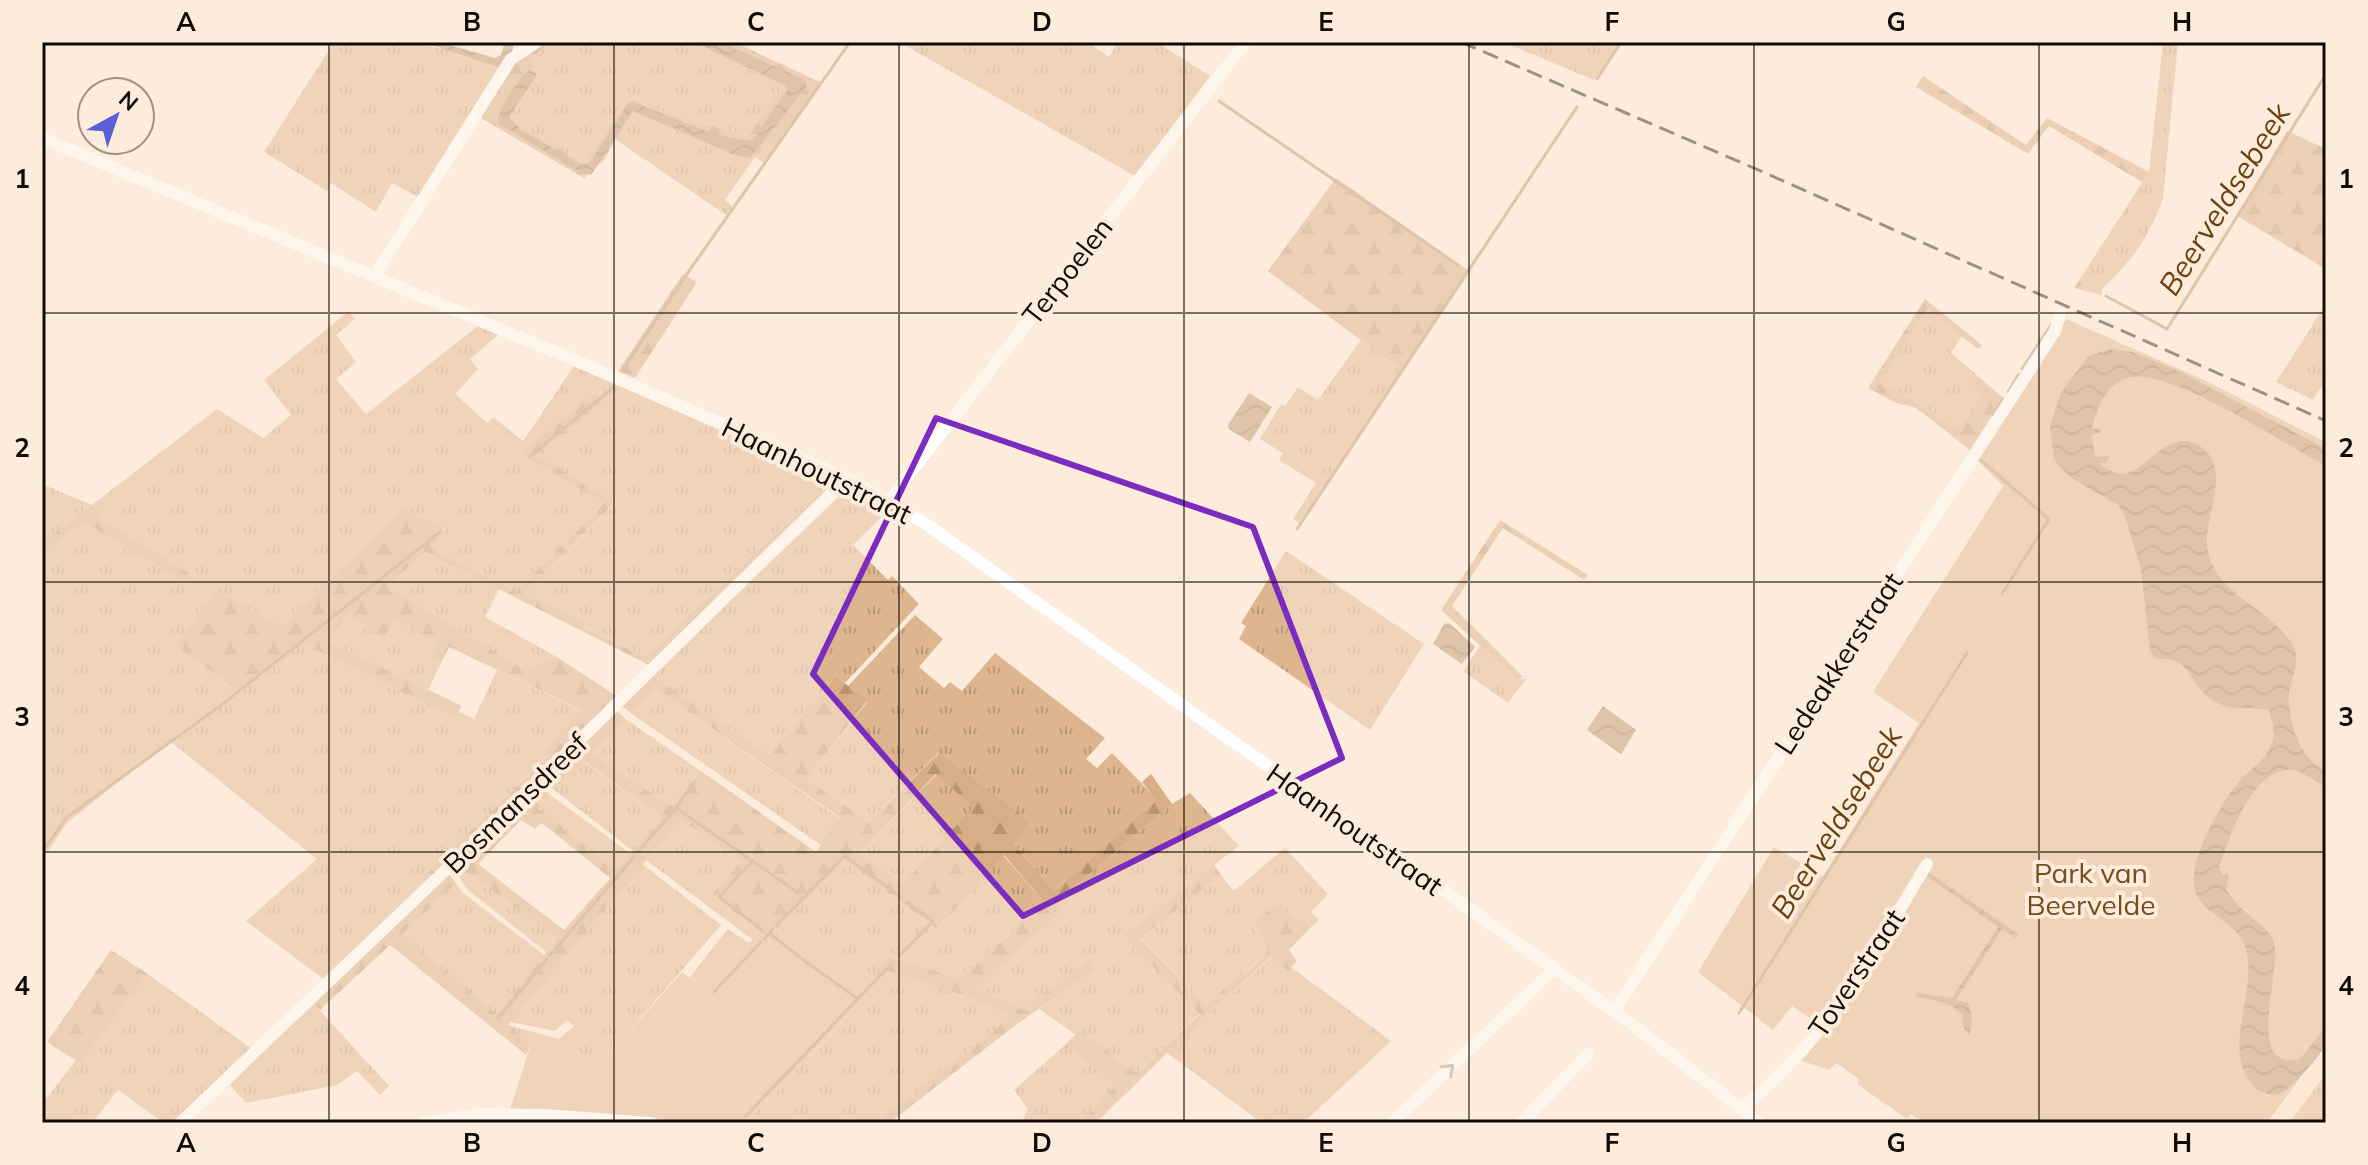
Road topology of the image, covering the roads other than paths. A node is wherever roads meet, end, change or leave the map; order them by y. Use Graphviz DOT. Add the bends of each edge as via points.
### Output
graph roads {
  1 [pos="537,42"];
  2 [pos="1246,42"];
  3 [pos="42,138"];
  4 [pos="374,277"];
  5 [pos="2060,314"];
  6 [pos="847,478"];
  7 [pos="889,500"];
  8 [pos="1927,864"];
  9 [pos="1553,970"];
  10 [pos="1614,1011"];
  11 [pos="1588,1054"];
  12 [pos="2326,1060"];
  13 [pos="1742,1108"];
  14 [pos="544,1119"];
  15 [pos="180,1123"];
  16 [pos="424,1123"];
  17 [pos="652,1123"];
  18 [pos="1392,1123"];
  19 [pos="1521,1123"];
  20 [pos="1760,1123"];
  21 [pos="1767,1123"];
  22 [pos="2279,1123"];
  1 -- 4 [label="street" via="511,59"];
  2 -- 7 [label="street, Terpoelen"];
  3 -- 4 [label="street, Haanhoutstraat"];
  4 -- 6 [label="street, Haanhoutstraat"];
  5 -- 10 [label="street, Ledeakkerstraat" via="2055,331"];
  6 -- 7 [label="street, Haanhoutstraat"];
  6 -- 15 [label="street, Bosmansdreef"];
  7 -- 9 [label="street, Haanhoutstraat"];
  8 -- 13 [label="street, Toverstraat" via="1823,1030"];
  9 -- 10 [label="street, Haanhoutstraat"];
  18 -- 9 [label="street, one-way"];
  10 -- 13 [label="street, Haanhoutstraat"];
  11 -- 19 [label="street"];
  12 -- 22 [label="main road"];
  13 -- 20 [label="street"];
  13 -- 21 [label="street"];
  14 -- 16 [label="street" via="482,1114"];
  14 -- 17 [label="street"];
}
